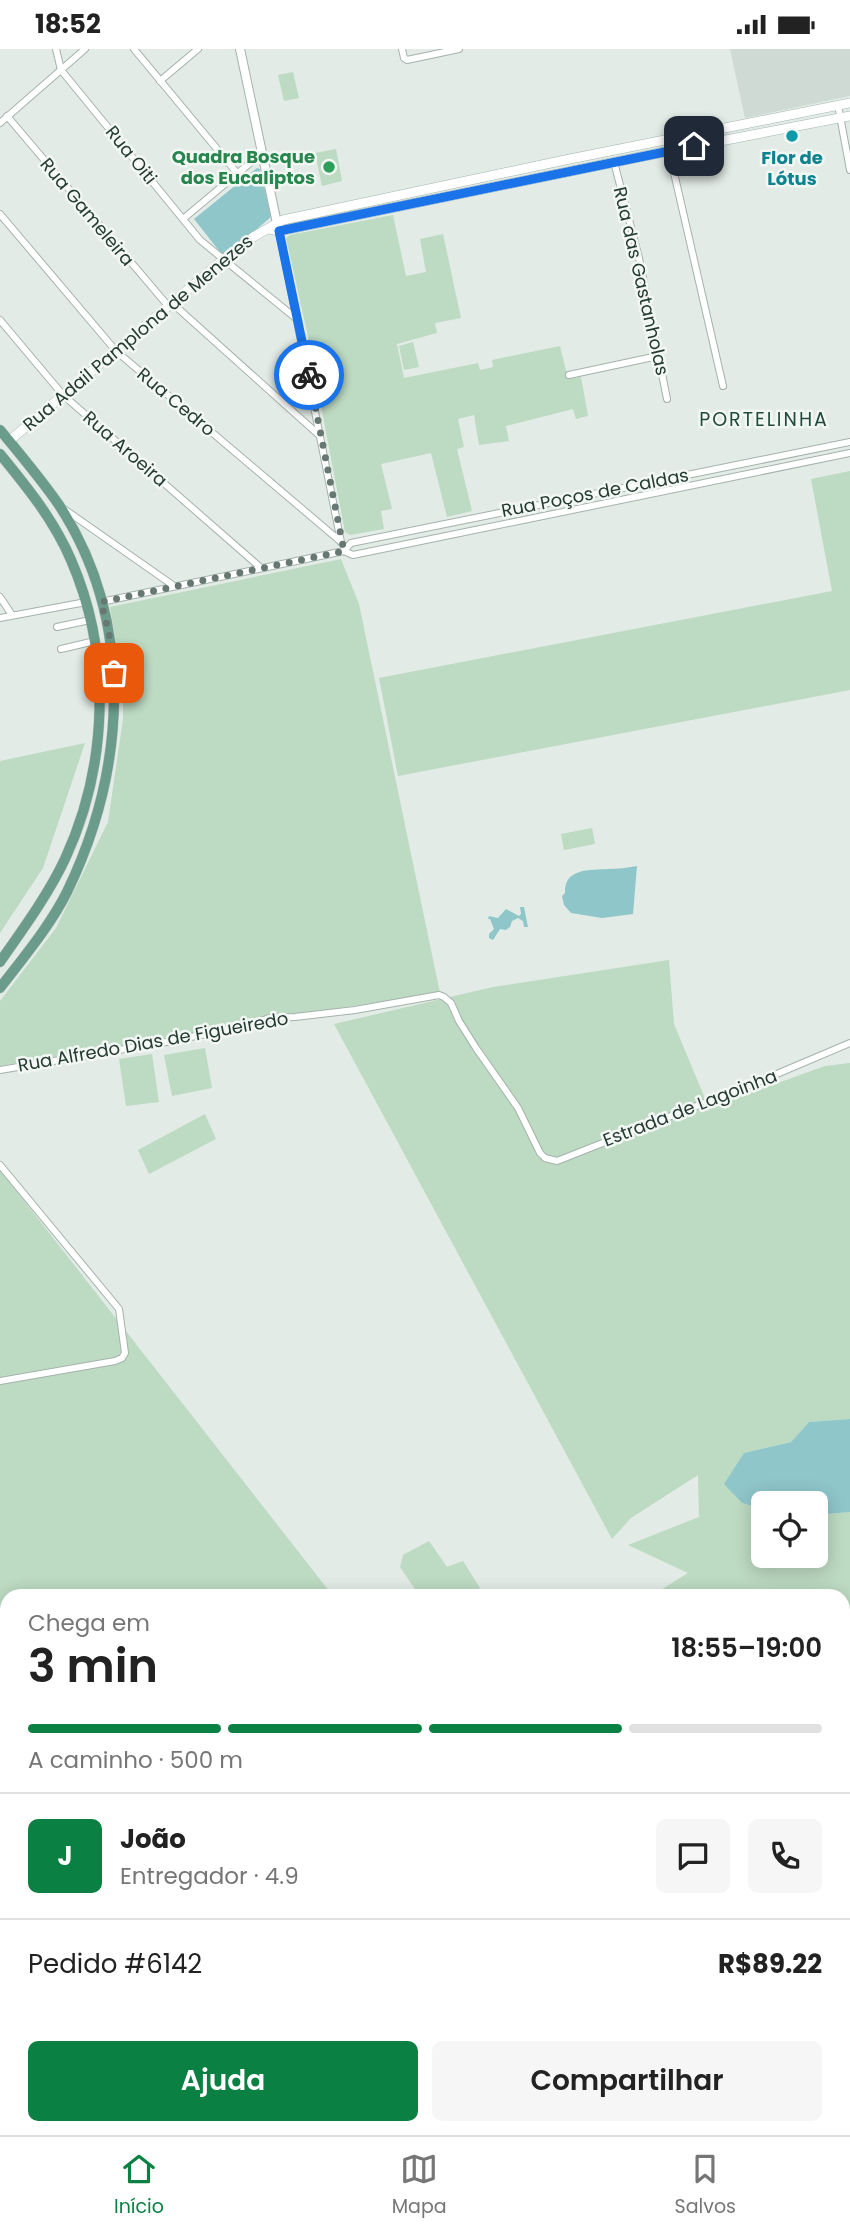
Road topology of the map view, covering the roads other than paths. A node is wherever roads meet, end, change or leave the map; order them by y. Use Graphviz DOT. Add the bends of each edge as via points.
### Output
graph roads {
  1 [pos="56,49"];
  2 [pos="85,49"];
  3 [pos="134,49"];
  4 [pos="198,49"];
  5 [pos="240,49"];
  6 [pos="459,49"];
  7 [pos="402,52"];
  8 [pos="61,70"];
  9 [pos="160,81"];
  10 [pos="850,103"];
  11 [pos="838,105"];
  12 [pos="845,117"];
  13 [pos="2,119"];
  14 [pos="630,147"];
  15 [pos="669,151"];
  16 [pos="603,152"];
  17 [pos="262,153"];
  18 [pos="616,162"];
  19 [pos="590,167"];
  20 [pos="850,170"];
  21 [pos="237,173"];
  22 [pos="466,182"];
  23 [pos="468,193"];
  24 [pos="398,196"];
  25 [pos="371,201"];
  26 [pos="386,209"];
  27 [pos="0,214"];
  28 [pos="359,215"];
  29 [pos="183,219"];
  30 [pos="275,227"];
  31 [pos="224,259"];
  32 [pos="171,305"];
  33 [pos="0,320"];
  34 [pos="298,320"];
  35 [pos="116,351"];
  36 [pos="658,356"];
  37 [pos="569,375"];
  38 [pos="723,386"];
  39 [pos="63,395"];
  40 [pos="667,399"];
  41 [pos="0,430"];
  42 [pos="320,437"];
  43 [pos="9,441"];
  44 [pos="850,442"];
  45 [pos="850,453"];
  46 [pos="0,454"];
  47 [pos="59,506"];
  48 [pos="340,541"];
  49 [pos="344,551"];
  50 [pos="261,568"];
  51 [pos="174,586"];
  52 [pos="0,597"];
  53 [pos="86,602"];
  54 [pos="101,602"];
  55 [pos="12,615"];
  56 [pos="0,618"];
  57 [pos="90,620"];
  58 [pos="57,627"];
  59 [pos="94,641"];
  60 [pos="61,649"];
  61 [pos="114,673"];
  62 [pos="98,674"];
  63 [pos="99,687"];
  64 [pos="114,687"];
  65 [pos="0,962"];
  66 [pos="0,988"];
  67 [pos="850,1043"];
  68 [pos="0,1070"];
  69 [pos="536,1145"];
  70 [pos="0,1165"];
  71 [pos="0,1381"];
  1 -- 8 [label="street"];
  2 -- 8 [label="street"];
  3 -- 9 [label="street"];
  4 -- 9 [label="street"];
  5 -- 17 [label="street"];
  6 -- 7 [label="street" via="407,60"];
  8 -- 13 [label="street"];
  8 -- 29 [label="street, Rua Oiti"];
  9 -- 21 [label="street"];
  10 -- 11 [label="main road, Rua Adail Pamplona de Menezes"];
  11 -- 12 [label="street"];
  11 -- 14 [label="main road, Rua Adail Pamplona de Menezes"];
  12 -- 15 [label="main road, Rua Adail Pamplona de Menezes"];
  12 -- 20 [label="street"];
  13 -- 32 [label="street, Rua Gameleira"];
  14 -- 16 [label="main road, Rua Adail Pamplona de Menezes"];
  14 -- 18 [label="main road" via="619,153"];
  15 -- 18 [label="main road, Rua Adail Pamplona de Menezes"];
  15 -- 38 [label="street"];
  16 -- 19 [label="main road" via="603,160"];
  16 -- 22 [label="main road, Rua Adail Pamplona de Menezes"];
  17 -- 21 [label="street"];
  17 -- 30 [label="street"];
  18 -- 19 [label="main road, Rua Adail Pamplona de Menezes"];
  18 -- 36 [label="street, Rua das Gastanholas"];
  19 -- 23 [label="main road, Rua Adail Pamplona de Menezes"];
  21 -- 29 [label="street"];
  22 -- 23 [label="main road"];
  22 -- 24 [label="main road, Rua Adail Pamplona de Menezes"];
  23 -- 26 [label="main road, Rua Adail Pamplona de Menezes"];
  24 -- 25 [label="main road, Rua Adail Pamplona de Menezes"];
  24 -- 26 [label="main road" via="387,201"];
  25 -- 28 [label="main road" via="371,209"];
  25 -- 30 [label="main road, Rua Adail Pamplona de Menezes"];
  26 -- 28 [label="main road, Rua Adail Pamplona de Menezes"];
  27 -- 35 [label="street, Rua Cedro"];
  28 -- 30 [label="main road, Rua Adail Pamplona de Menezes"];
  29 -- 31 [label="street, Rua Oiti"];
  30 -- 31 [label="main road, Rua Adail Pamplona de Menezes"];
  30 -- 34 [label="street"];
  31 -- 32 [label="main road, Rua Adail Pamplona de Menezes"];
  31 -- 34 [label="street, Rua Oiti"];
  32 -- 35 [label="main road, Rua Adail Pamplona de Menezes"];
  32 -- 42 [label="street, Rua Gameleira"];
  33 -- 39 [label="street, Rua Aroeira"];
  34 -- 42 [label="street"];
  35 -- 39 [label="main road, Rua Adail Pamplona de Menezes"];
  35 -- 48 [label="street, Rua Cedro"];
  36 -- 37 [label="street"];
  36 -- 40 [label="street, Rua das Gastanholas"];
  39 -- 43 [label="main road, Rua Adail Pamplona de Menezes"];
  39 -- 50 [label="street, Rua Aroeira"];
  41 -- 43 [label="main road"];
  42 -- 48 [label="street"];
  43 -- 47 [label="main road"];
  44 -- 49 [label="street, Rua Poços de Caldas" via="351,543"];
  45 -- 49 [label="street, Rua Poços de Caldas" via="353,555"];
  46 -- 53 [label="main road" via="50,520 71,559"];
  47 -- 51 [label="street"];
  47 -- 54 [label="main road" via="85,556"];
  48 -- 49 [label="street"];
  49 -- 50 [label="street, Rua Poços de Caldas"];
  50 -- 51 [label="street, Rua Poços de Caldas"];
  51 -- 54 [label="street, Rua Poços de Caldas"];
  52 -- 55 [label="street"];
  53 -- 55 [label="street"];
  53 -- 57 [label="main road"];
  54 -- 61 [label="main road"];
  55 -- 56 [label="street"];
  57 -- 58 [label="street"];
  57 -- 59 [label="main road"];
  59 -- 60 [label="street"];
  59 -- 62 [label="main road"];
  61 -- 62 [label="main road"];
  61 -- 64 [label="main road"];
  62 -- 63 [label="main road"];
  63 -- 64 [label="main road" via="106,683"];
  63 -- 65 [label="main road" via="97,758 76,831 49,887"];
  64 -- 66 [label="main road" via="113,740 96,819 66,893"];
  67 -- 69 [label="street, Estrada de Lagoinha" via="561,1160 545,1158"];
  68 -- 69 [label="street, Rua Alfredo Dias de Figueiredo" via="210,1034 271,1018 439,995 451,1003 518,1108"];
  70 -- 71 [label="street" via="119,1309 125,1353 115,1361"];
}
